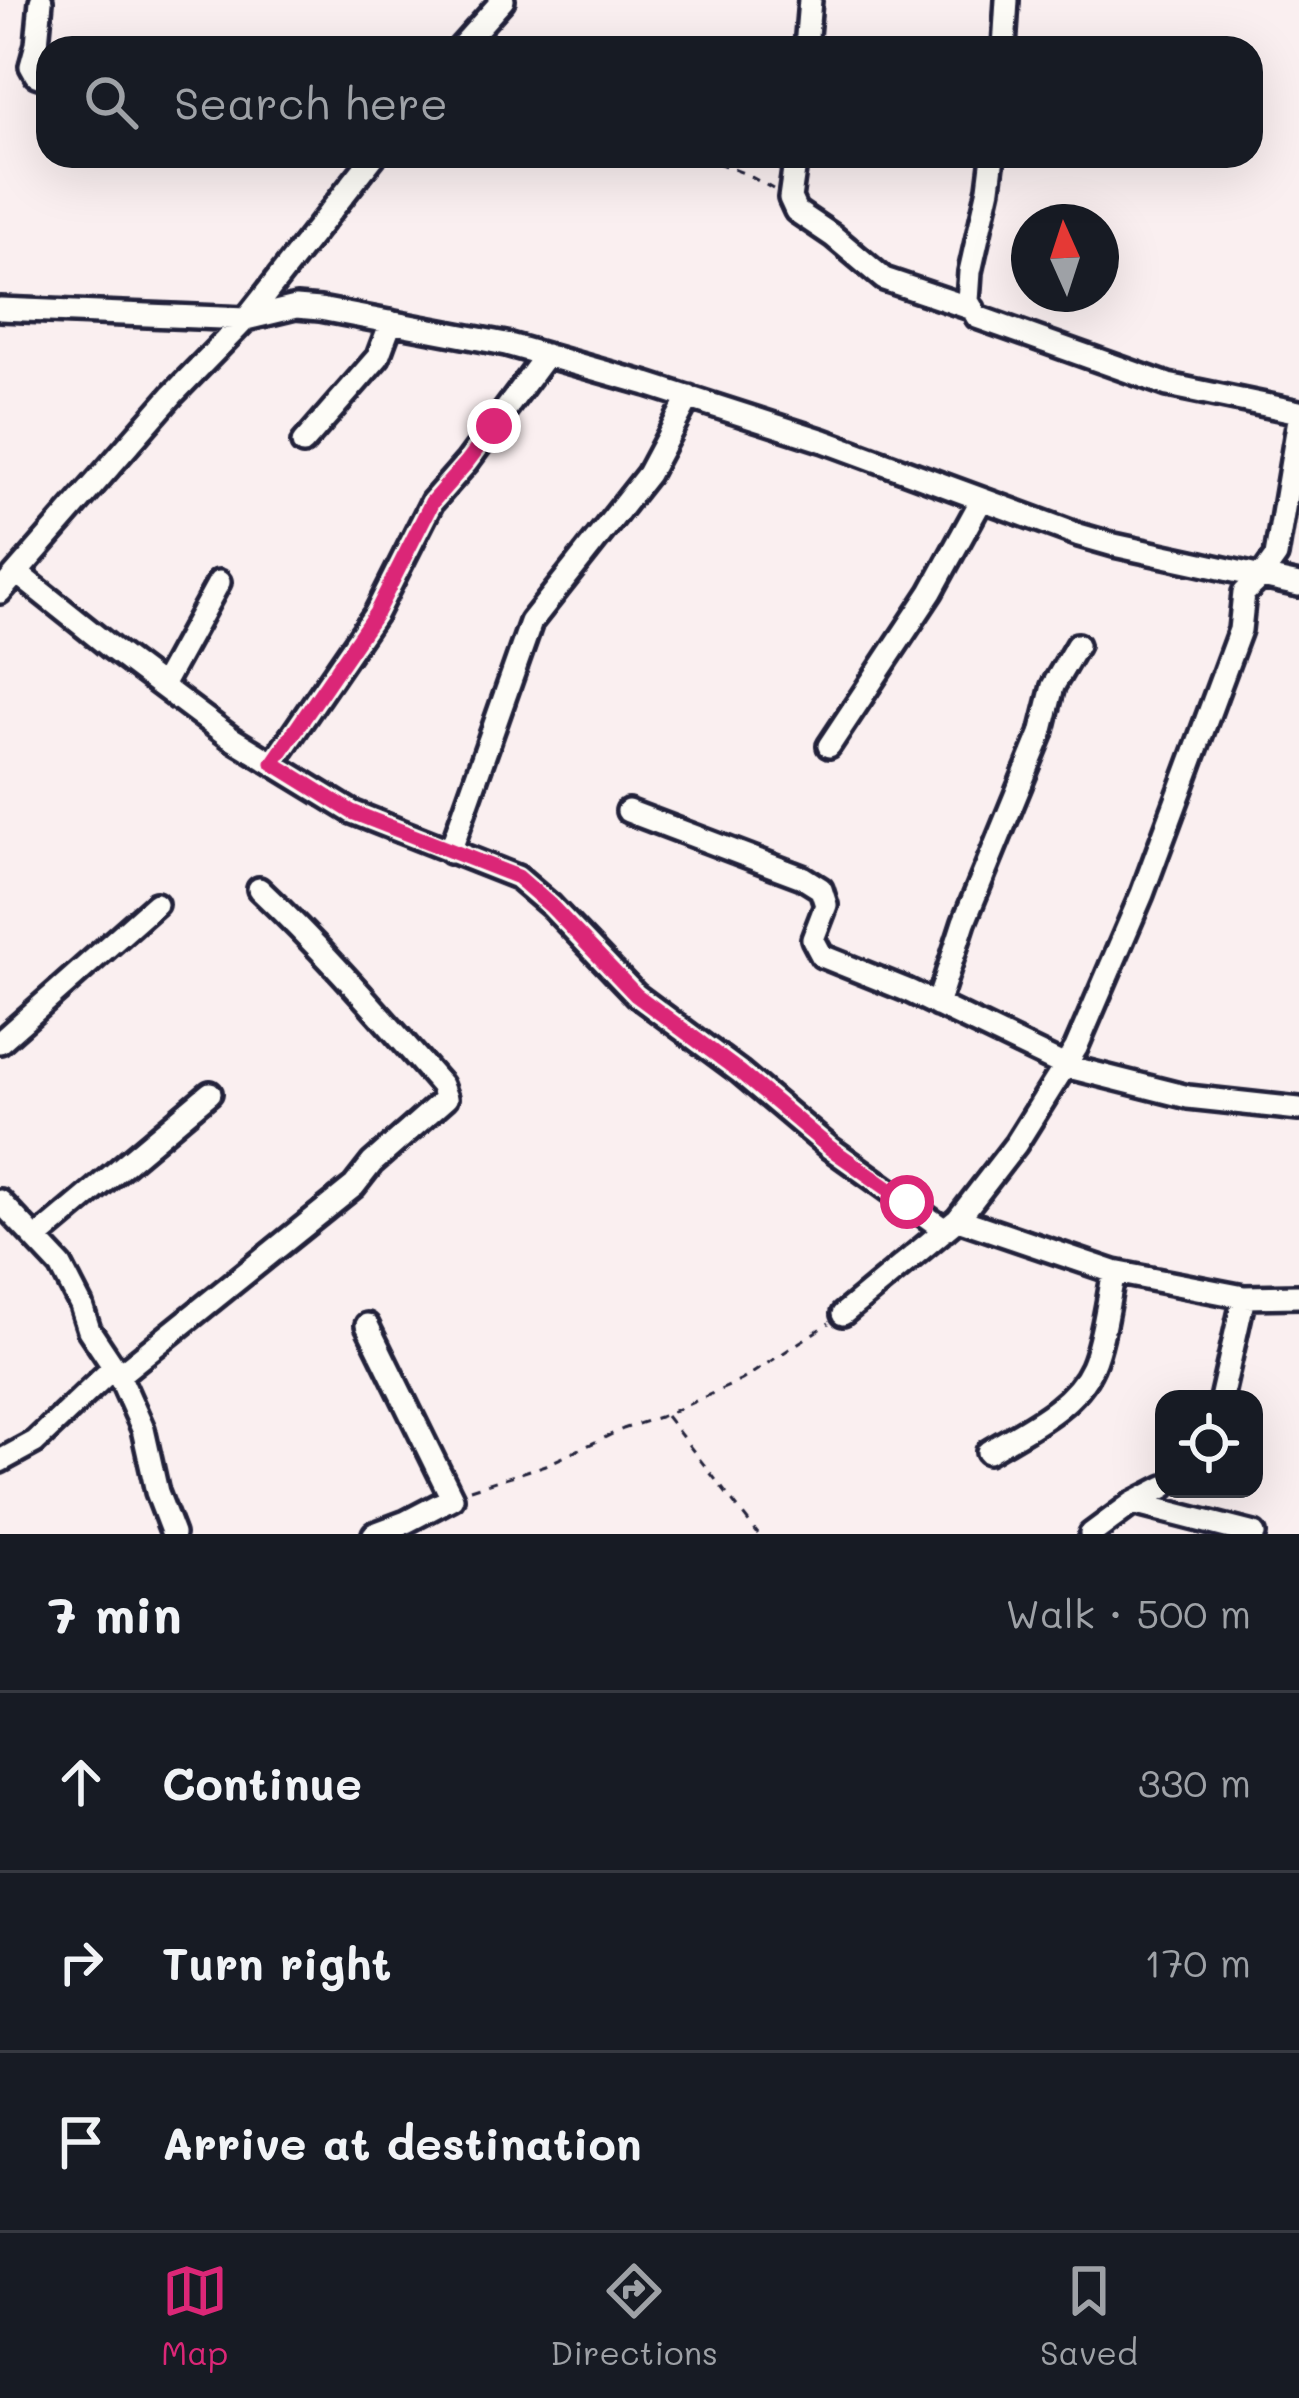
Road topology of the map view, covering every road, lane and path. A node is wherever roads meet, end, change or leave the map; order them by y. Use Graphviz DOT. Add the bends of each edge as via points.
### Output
graph roads {
  1 [pos="503,0"];
  2 [pos="810,0"];
  3 [pos="1007,0"];
  4 [pos="41,1"];
  5 [pos="38,36"];
  6 [pos="471,36"];
  7 [pos="807,36"];
  8 [pos="1005,36"];
  9 [pos="365,168"];
  10 [pos="731,168"];
  11 [pos="794,168"];
  12 [pos="992,168"];
  13 [pos="790,198"];
  14 [pos="0,309"];
  15 [pos="973,309"];
  16 [pos="246,320"];
  17 [pos="391,322"];
  18 [pos="546,355"];
  19 [pos="689,397"];
  20 [pos="1299,416"];
  21 [pos="303,443"];
  22 [pos="981,501"];
  23 [pos="17,573"];
  24 [pos="1261,578"];
  25 [pos="219,582"];
  26 [pos="1299,585"];
  27 [pos="0,592"];
  28 [pos="1077,645"];
  29 [pos="163,686"];
  30 [pos="830,746"];
  31 [pos="273,763"];
  32 [pos="628,811"];
  33 [pos="450,852"];
  34 [pos="259,889"];
  35 [pos="156,904"];
  36 [pos="937,1005"];
  37 [pos="0,1042"];
  38 [pos="1065,1066"];
  39 [pos="210,1093"];
  40 [pos="1299,1109"];
  41 [pos="5,1216"];
  42 [pos="952,1224"];
  43 [pos="36,1239"];
  44 [pos="1114,1272"];
  45 [pos="1299,1296"];
  46 [pos="1244,1298"];
  47 [pos="843,1314"];
  48 [pos="367,1325"];
  49 [pos="116,1371"];
  50 [pos="1223,1390"];
  51 [pos="664,1415"];
  52 [pos="988,1451"];
  53 [pos="0,1461"];
  54 [pos="1155,1491"];
  55 [pos="452,1498"];
  56 [pos="1133,1503"];
  57 [pos="173,1534"];
  58 [pos="374,1534"];
  59 [pos="758,1534"];
  60 [pos="1090,1534"];
  61 [pos="1253,1534"];
  1 -- 6 [label="street"];
  2 -- 7 [label="street"];
  3 -- 8 [label="street"];
  4 -- 5 [label="street"];
  9 -- 16 [label="street"];
  10 -- 13 [label="path"];
  11 -- 13 [label="street"];
  12 -- 15 [label="street" via="970,272"];
  13 -- 15 [label="street" via="884,279"];
  14 -- 16 [label="street"];
  15 -- 20 [label="street" via="977,317 1168,385"];
  16 -- 17 [label="street" via="296,307"];
  16 -- 23 [label="street"];
  17 -- 18 [label="street"];
  17 -- 21 [label="street" via="378,357"];
  18 -- 19 [label="street"];
  18 -- 31 [label="street" via="432,502 376,613"];
  19 -- 22 [label="street"];
  19 -- 33 [label="street" via="648,474 531,622"];
  20 -- 24 [label="street" via="1276,556"];
  22 -- 24 [label="street" via="1114,545"];
  22 -- 30 [label="street"];
  23 -- 27 [label="street"];
  23 -- 29 [label="street"];
  24 -- 26 [label="street"];
  24 -- 38 [label="street" via="1244,593 1240,631 1142,894"];
  25 -- 29 [label="street"];
  28 -- 36 [label="street" via="1053,686"];
  29 -- 31 [label="street"];
  31 -- 33 [label="street" via="352,812"];
  32 -- 36 [label="street" via="802,877 821,889 826,905 813,939 822,956"];
  33 -- 42 [label="street" via="518,877 636,995 830,1148"];
  34 -- 49 [label="street" via="446,1098 340,1197"];
  35 -- 37 [label="street"];
  36 -- 38 [label="street"];
  38 -- 40 [label="street" via="1188,1096"];
  38 -- 42 [label="street"];
  39 -- 43 [label="street"];
  41 -- 43 [label="street"];
  42 -- 44 [label="street"];
  42 -- 47 [label="street"];
  43 -- 49 [label="street" via="61,1266"];
  44 -- 46 [label="street"];
  44 -- 52 [label="street" via="1093,1366 1081,1385"];
  45 -- 46 [label="street"];
  46 -- 50 [label="street"];
  47 -- 51 [label="path" via="742,1380"];
  48 -- 55 [label="street"];
  49 -- 53 [label="street" via="35,1442"];
  49 -- 57 [label="street" via="143,1429"];
  51 -- 55 [label="path"];
  51 -- 59 [label="path"];
  54 -- 56 [label="street"];
  55 -- 58 [label="street"];
  56 -- 60 [label="street"];
  56 -- 61 [label="street"];
}
